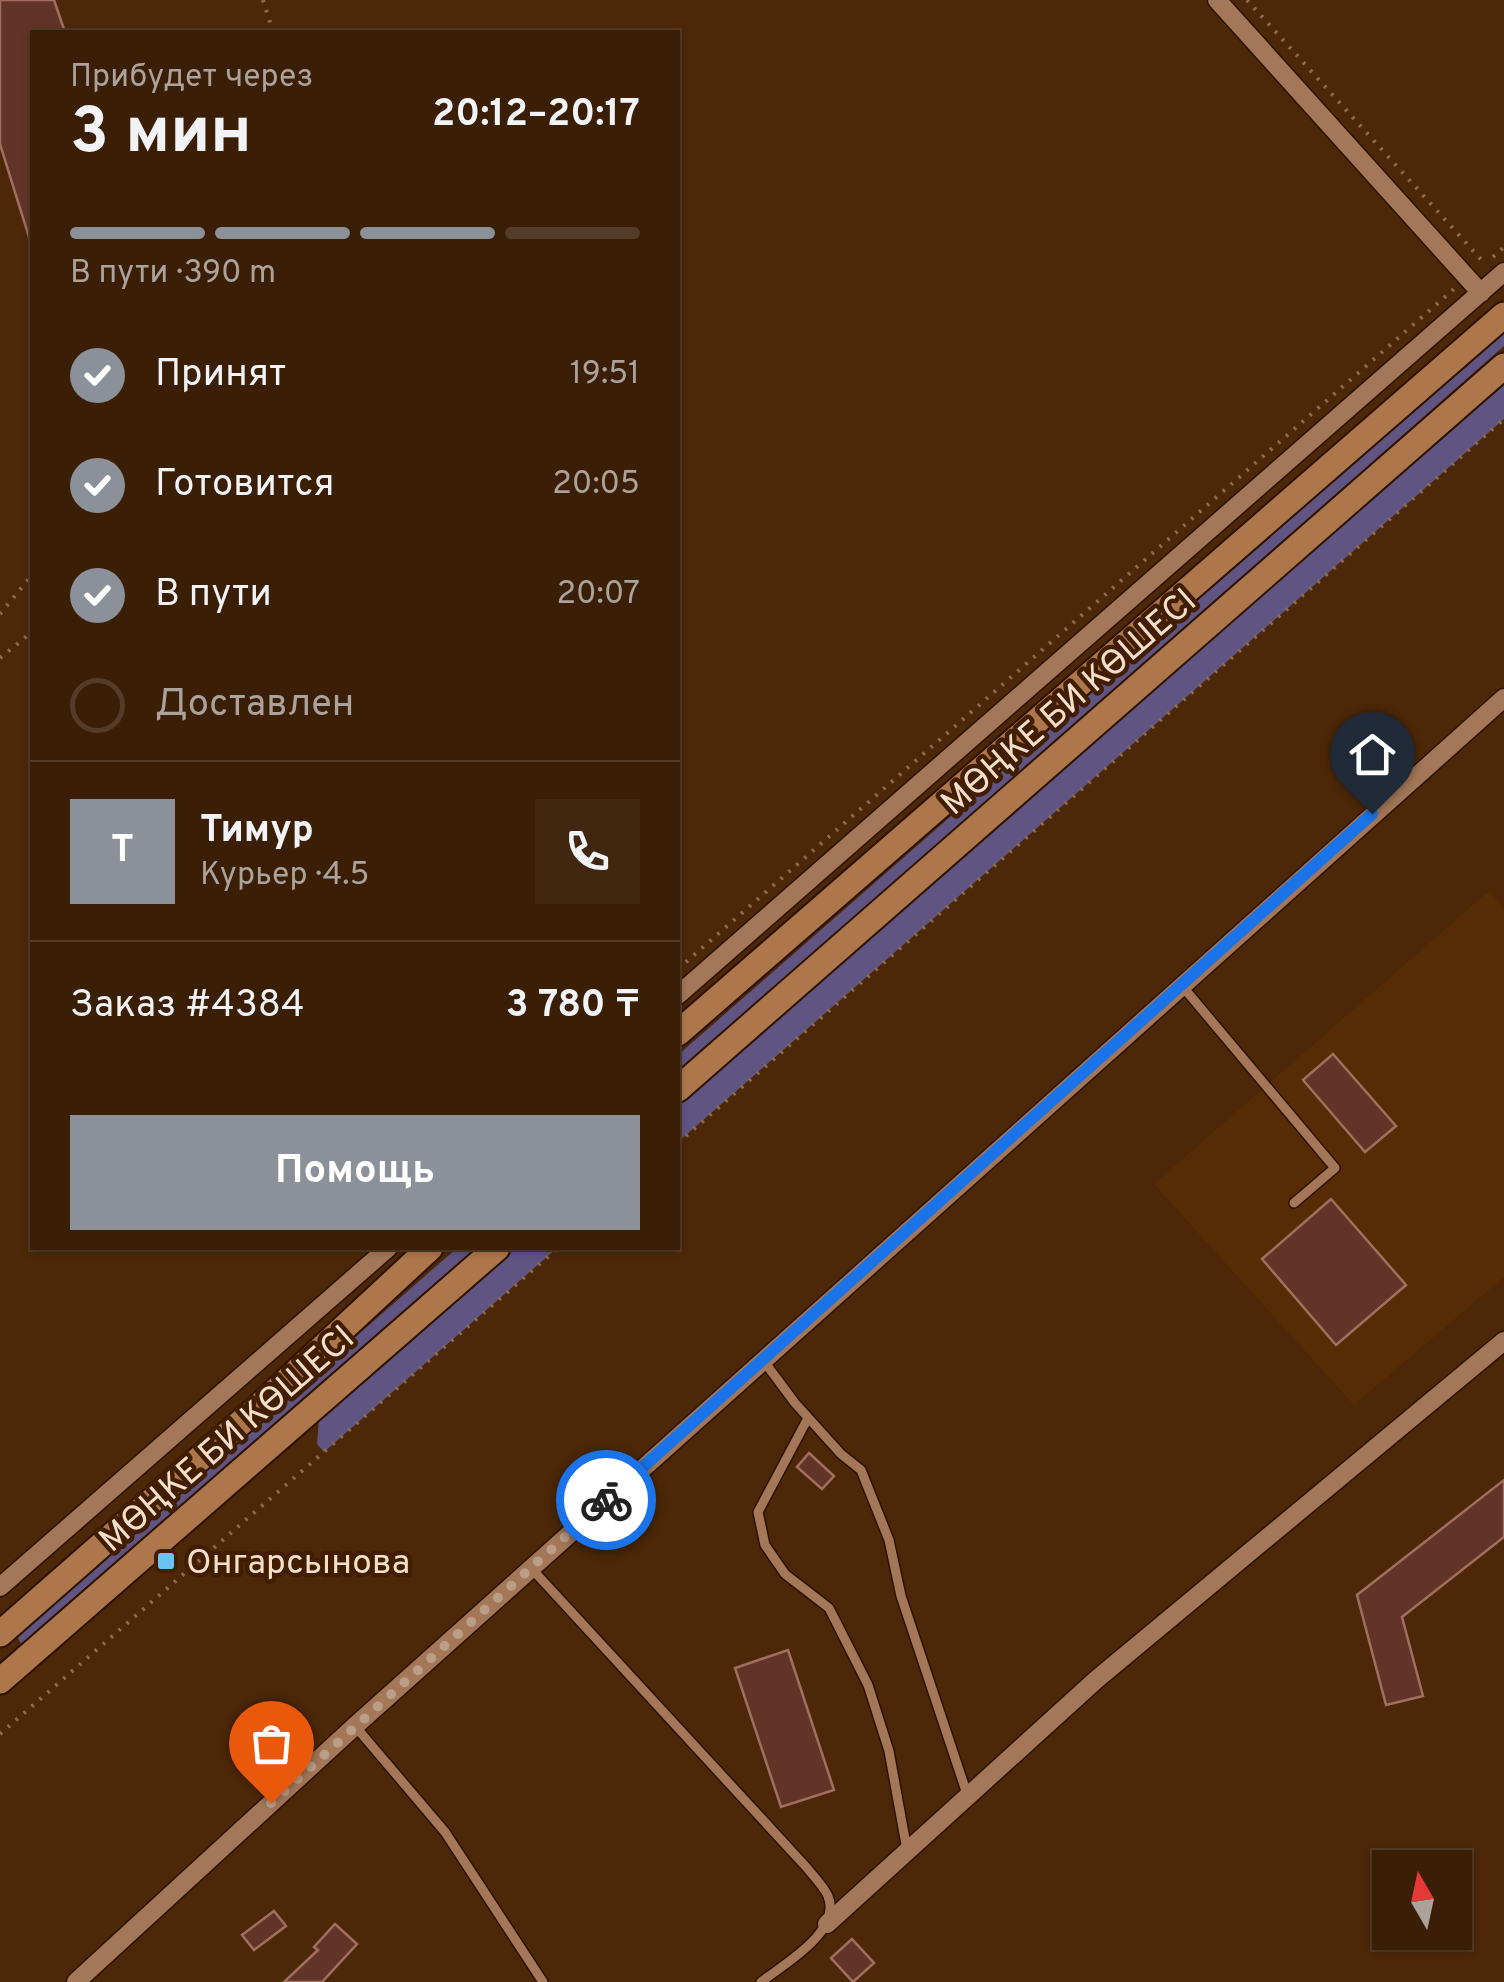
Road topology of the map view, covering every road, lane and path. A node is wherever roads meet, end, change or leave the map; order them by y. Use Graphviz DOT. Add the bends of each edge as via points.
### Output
graph roads {
  1 [pos="263,0"];
  2 [pos="1217,0"];
  3 [pos="1247,0"];
  4 [pos="272,30"];
  5 [pos="1504,247"];
  6 [pos="1484,264"];
  7 [pos="1504,272"];
  8 [pos="1467,278"];
  9 [pos="1481,293"];
  10 [pos="1504,314"];
  11 [pos="1504,366"];
  12 [pos="1504,419"];
  13 [pos="30,577"];
  14 [pos="0,614"];
  15 [pos="30,634"];
  16 [pos="0,658"];
  17 [pos="1504,698"];
  18 [pos="680,967"];
  19 [pos="1181,985"];
  20 [pos="680,992"];
  21 [pos="680,1031"];
  22 [pos="680,1088"];
  23 [pos="680,1140"];
  24 [pos="1294,1203"];
  25 [pos="386,1250"];
  26 [pos="428,1250"];
  27 [pos="495,1250"];
  28 [pos="556,1250"];
  29 [pos="1504,1341"];
  30 [pos="763,1360"];
  31 [pos="808,1418"];
  32 [pos="531,1568"];
  33 [pos="0,1586"];
  34 [pos="0,1634"];
  35 [pos="1,1678"];
  36 [pos="355,1726"];
  37 [pos="0,1734"];
  38 [pos="968,1797"];
  39 [pos="907,1852"];
  40 [pos="827,1924"];
  41 [pos="76,1982"];
  42 [pos="543,1982"];
  43 [pos="761,1982"];
  1 -- 4 [label="path"];
  2 -- 8 [label="street"];
  3 -- 6 [label="path"];
  5 -- 6 [label="path"];
  6 -- 8 [label="path"];
  7 -- 9 [label="street"];
  8 -- 9 [label="street"];
  8 -- 18 [label="path"];
  9 -- 20 [label="street"];
  10 -- 21 [label="main road, МӨҢКЕ БИ КӨШЕСІ"];
  11 -- 22 [label="main road, МӨҢКЕ БИ КӨШЕСІ"];
  12 -- 23 [label="path"];
  13 -- 14 [label="path"];
  15 -- 16 [label="path"];
  17 -- 19 [label="street"];
  19 -- 24 [label="lane" via="1335,1168"];
  19 -- 30 [label="street"];
  25 -- 33 [label="street"];
  26 -- 34 [label="main road, МӨҢКЕ БИ КӨШЕСІ"];
  27 -- 35 [label="main road, МӨҢКЕ БИ КӨШЕСІ"];
  28 -- 37 [label="path"];
  29 -- 38 [label="street" via="1098,1679"];
  30 -- 31 [label="lane"];
  30 -- 32 [label="street"];
  31 -- 38 [label="lane" via="861,1470"];
  31 -- 39 [label="lane" via="758,1512 765,1545 786,1574 829,1608 868,1685 889,1751"];
  32 -- 36 [label="street"];
  32 -- 40 [label="lane" via="808,1869 828,1896"];
  36 -- 41 [label="street"];
  36 -- 42 [label="lane" via="445,1832"];
  38 -- 39 [label="street"];
  39 -- 40 [label="street"];
  40 -- 43 [label="lane"];
}
